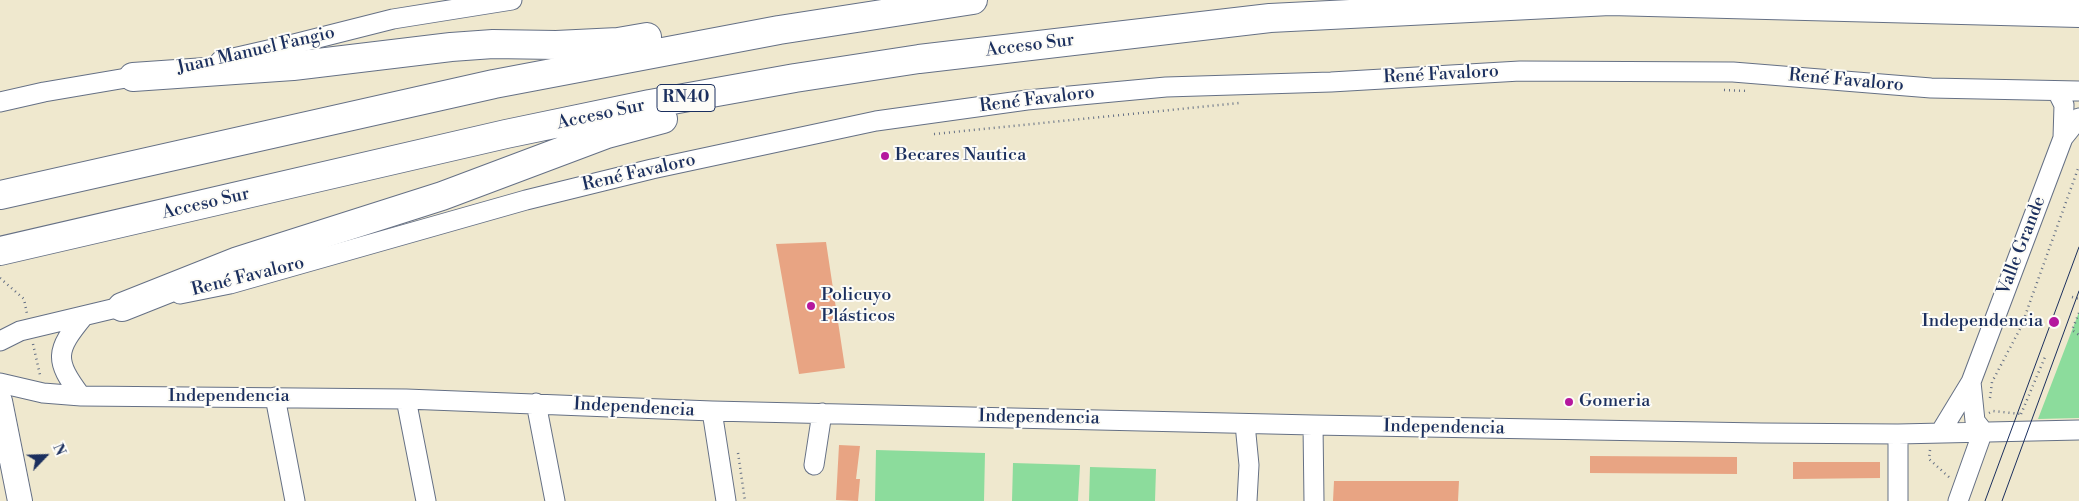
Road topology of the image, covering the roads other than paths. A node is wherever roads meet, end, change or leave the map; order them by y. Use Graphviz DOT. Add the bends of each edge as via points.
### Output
graph roads {
  1 [pos="512,0"];
  2 [pos="880,0"];
  3 [pos="973,0"];
  4 [pos="1381,12"];
  5 [pos="2079,13"];
  6 [pos="133,77"];
  7 [pos="2057,91"];
  8 [pos="2079,91"];
  9 [pos="0,102"];
  10 [pos="2079,118"];
  11 [pos="2063,138"];
  12 [pos="0,195"];
  13 [pos="1,251"];
  14 [pos="122,307"];
  15 [pos="84,316"];
  16 [pos="0,324"];
  17 [pos="20,331"];
  18 [pos="0,341"];
  19 [pos="1971,382"];
  20 [pos="0,383"];
  21 [pos="81,396"];
  22 [pos="276,397"];
  23 [pos="406,399"];
  24 [pos="0,401"];
  25 [pos="536,403"];
  26 [pos="712,411"];
  27 [pos="822,413"];
  28 [pos="1245,424"];
  29 [pos="1313,425"];
  30 [pos="2079,430"];
  31 [pos="1983,431"];
  32 [pos="1940,432"];
  33 [pos="1898,434"];
  34 [pos="6,464"];
  35 [pos="814,465"];
  36 [pos="20,501"];
  37 [pos="295,501"];
  38 [pos="426,501"];
  39 [pos="556,501"];
  40 [pos="726,501"];
  41 [pos="1247,501"];
  42 [pos="1314,501"];
  43 [pos="1898,501"];
  44 [pos="1958,501"];
  1 -- 6 [label="street, Juan Manuel Fangio" via="393,19 290,45"];
  2 -- 6 [label="highway" via="618,42 451,47 293,66"];
  3 -- 12 [label="highway" via="779,30 494,84"];
  4 -- 5 [label="highway, Acceso Sur / RN40" via="1610,1"];
  4 -- 13 [label="highway, Acceso Sur / RN40" via="1270,18 919,59 795,78 506,134"];
  4 -- 14 [label="highway" via="1237,35 796,91 671,117 607,134 442,196 238,261"];
  6 -- 9 [label="street, Juan Manuel Fangio"];
  7 -- 8 [label="street, René Favaloro"];
  7 -- 11 [label="street" via="2064,105"];
  7 -- 14 [label="street, René Favaloro" via="1931,88 1733,72 1520,71 1166,87 1027,100 876,121 652,169 526,200 230,284"];
  10 -- 11 [label="street"];
  11 -- 19 [label="street, Valle Grande"];
  14 -- 15 [label="street, René Favaloro"];
  15 -- 17 [label="street, René Favaloro"];
  15 -- 21 [label="street" via="70,332 61,352 65,375"];
  16 -- 17 [label="street"];
  17 -- 18 [label="street, René Favaloro"];
  19 -- 31 [label="street, Valle Grande" via="1975,421"];
  19 -- 32 [label="street, Valle Grande"];
  20 -- 21 [label="street, Independencia" via="43,393"];
  21 -- 22 [label="street, Independencia"];
  22 -- 23 [label="street, Independencia"];
  22 -- 37 [label="street"];
  23 -- 25 [label="street, Independencia"];
  23 -- 38 [label="street"];
  24 -- 34 [label="main road"];
  25 -- 26 [label="street, Independencia"];
  25 -- 39 [label="street"];
  26 -- 27 [label="street, Independencia"];
  26 -- 40 [label="street"];
  27 -- 28 [label="street, Independencia"];
  27 -- 35 [label="street"];
  28 -- 29 [label="street, Independencia"];
  28 -- 41 [label="street" via="1249,465"];
  29 -- 33 [label="street, Independencia"];
  29 -- 42 [label="street"];
  30 -- 31 [label="street, Independencia"];
  31 -- 32 [label="street, Independencia"];
  31 -- 44 [label="street"];
  32 -- 33 [label="street, Independencia"];
  33 -- 43 [label="street"];
  34 -- 36 [label="main road"];
}
